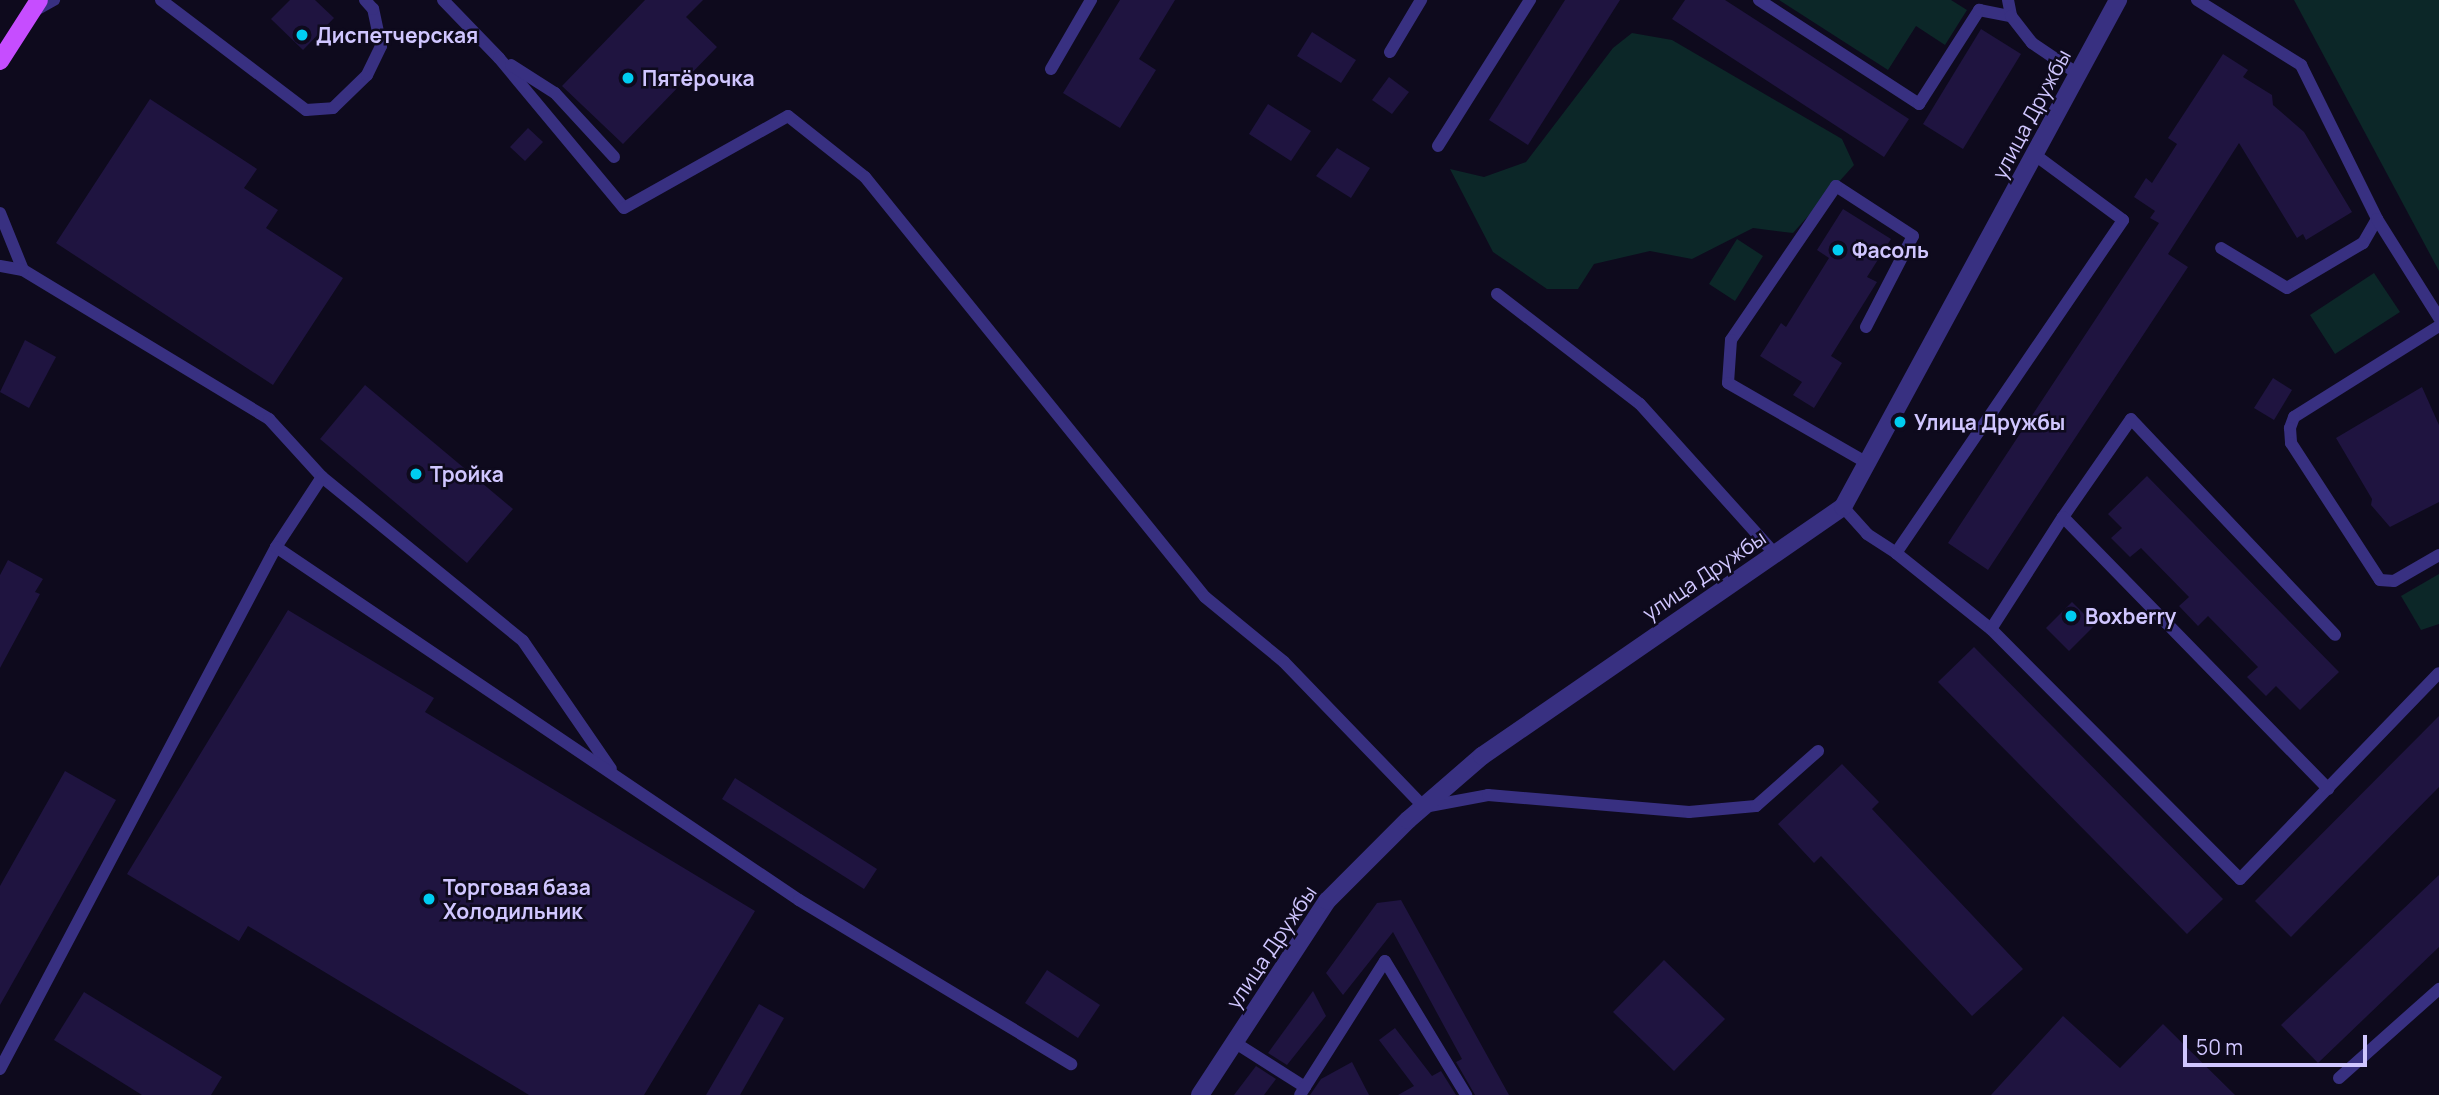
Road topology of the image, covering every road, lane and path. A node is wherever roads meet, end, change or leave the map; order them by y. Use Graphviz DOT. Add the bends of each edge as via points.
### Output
graph roads {
  1 [pos="54,0"];
  2 [pos="161,0"];
  3 [pos="365,0"];
  4 [pos="443,0"];
  5 [pos="1091,0"];
  6 [pos="1422,0"];
  7 [pos="1530,0"];
  8 [pos="1759,0"];
  9 [pos="2008,0"];
  10 [pos="2118,0"];
  11 [pos="2197,0"];
  12 [pos="35,7"];
  13 [pos="2011,16"];
  14 [pos="1390,52"];
  15 [pos="499,58"];
  16 [pos="0,61"];
  17 [pos="1051,69"];
  18 [pos="2078,74"];
  19 [pos="1438,146"];
  20 [pos="2035,155"];
  21 [pos="614,157"];
  22 [pos="0,213"];
  23 [pos="2377,219"];
  24 [pos="2221,248"];
  25 [pos="0,266"];
  26 [pos="23,270"];
  27 [pos="1497,294"];
  28 [pos="2439,318"];
  29 [pos="2439,326"];
  30 [pos="1866,327"];
  31 [pos="1867,463"];
  32 [pos="322,477"];
  33 [pos="1843,507"];
  34 [pos="2063,517"];
  35 [pos="275,547"];
  36 [pos="1896,553"];
  37 [pos="1775,554"];
  38 [pos="2439,555"];
  39 [pos="1991,629"];
  40 [pos="2335,635"];
  41 [pos="2439,673"];
  42 [pos="1818,751"];
  43 [pos="615,775"];
  44 [pos="2328,789"];
  45 [pos="1424,807"];
  46 [pos="2439,989"];
  47 [pos="1234,1042"];
  48 [pos="1071,1064"];
  49 [pos="0,1069"];
  50 [pos="2339,1078"];
  51 [pos="1302,1091"];
  52 [pos="1200,1095"];
  53 [pos="1466,1095"];
  1 -- 12 [label="lane"];
  2 -- 3 [label="lane" via="306,110 333,108 367,75 381,46 373,9"];
  4 -- 15 [label="lane"];
  5 -- 17 [label="lane"];
  6 -- 14 [label="lane"];
  7 -- 19 [label="lane"];
  8 -- 13 [label="lane" via="1919,104 1979,10"];
  9 -- 13 [label="lane"];
  10 -- 18 [label="street, улица Дружбы"];
  11 -- 23 [label="lane" via="2301,65"];
  12 -- 16 [label="main road"];
  13 -- 18 [label="lane" via="2032,43"];
  15 -- 21 [label="lane" via="555,93"];
  15 -- 45 [label="lane" via="624,208 788,116 865,177 1205,597 1284,662"];
  18 -- 20 [label="street, улица Дружбы"];
  20 -- 31 [label="street, улица Дружбы"];
  20 -- 36 [label="lane" via="2123,220"];
  22 -- 26 [label="lane"];
  23 -- 24 [label="lane" via="2363,243 2287,288"];
  23 -- 28 [label="lane"];
  25 -- 26 [label="lane"];
  26 -- 32 [label="lane" via="269,419"];
  27 -- 37 [label="lane" via="1640,404"];
  29 -- 38 [label="lane" via="2294,417 2290,428 2291,443 2380,580 2395,581"];
  30 -- 31 [label="lane" via="1913,236 1836,186 1731,340 1728,383"];
  31 -- 33 [label="street, улица Дружбы"];
  32 -- 35 [label="lane"];
  32 -- 43 [label="lane" via="523,641"];
  33 -- 36 [label="lane" via="1867,534"];
  33 -- 37 [label="street, улица Дружбы"];
  34 -- 39 [label="lane"];
  34 -- 40 [label="lane" via="2131,419"];
  34 -- 44 [label="lane"];
  35 -- 43 [label="lane"];
  35 -- 49 [label="lane"];
  36 -- 39 [label="lane"];
  37 -- 45 [label="street, улица Дружбы" via="1482,756"];
  39 -- 44 [label="lane" via="2240,879"];
  41 -- 44 [label="lane"];
  42 -- 45 [label="lane" via="1756,806 1689,813 1488,795"];
  43 -- 48 [label="lane" via="799,900"];
  45 -- 47 [label="street, улица Дружбы" via="1327,901"];
  46 -- 50 [label="lane"];
  47 -- 51 [label="lane"];
  47 -- 52 [label="street, улица Дружбы"];
  51 -- 53 [label="lane" via="1385,961"];
}
